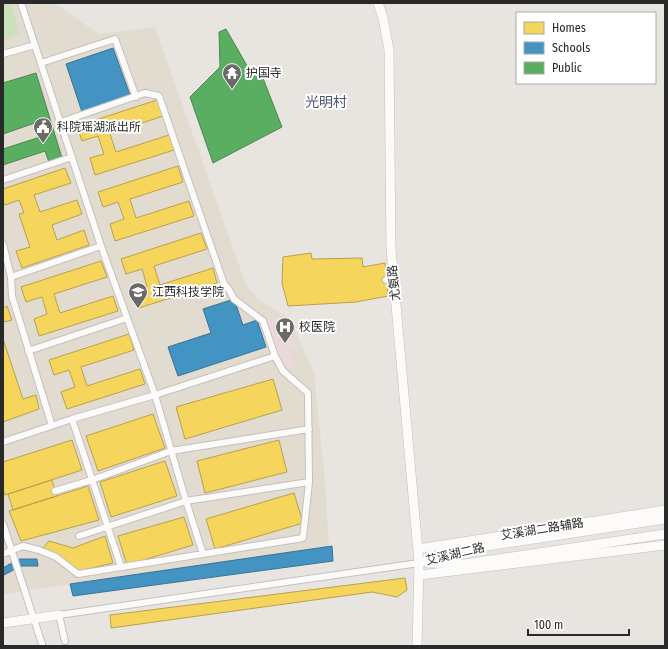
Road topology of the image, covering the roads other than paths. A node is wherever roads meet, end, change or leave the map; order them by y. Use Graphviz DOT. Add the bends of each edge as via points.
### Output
graph roads {
  1 [pos="21,3"];
  2 [pos="378,3"];
  3 [pos="35,45"];
  4 [pos="3,54"];
  5 [pos="41,63"];
  6 [pos="136,96"];
  7 [pos="60,122"];
  8 [pos="72,157"];
  9 [pos="3,180"];
  10 [pos="3,244"];
  11 [pos="102,246"];
  12 [pos="11,277"];
  13 [pos="128,318"];
  14 [pos="28,351"];
  15 [pos="275,356"];
  16 [pos="155,395"];
  17 [pos="72,420"];
  18 [pos="52,426"];
  19 [pos="309,429"];
  20 [pos="3,442"];
  21 [pos="171,451"];
  22 [pos="92,480"];
  23 [pos="309,482"];
  24 [pos="55,491"];
  25 [pos="186,501"];
  26 [pos="665,510"];
  27 [pos="665,519"];
  28 [pos="3,524"];
  29 [pos="107,527"];
  30 [pos="665,534"];
  31 [pos="79,536"];
  32 [pos="665,545"];
  33 [pos="418,549"];
  34 [pos="12,550"];
  35 [pos="3,554"];
  36 [pos="204,554"];
  37 [pos="419,563"];
  38 [pos="121,567"];
  39 [pos="420,575"];
  40 [pos="59,615"];
  41 [pos="35,618"];
  42 [pos="3,622"];
  43 [pos="65,641"];
  44 [pos="42,644"];
  45 [pos="417,646"];
  1 -- 3 [label="street"];
  2 -- 33 [label="main road, 尤氨路" via="389,50 390,279"];
  3 -- 4 [label="street"];
  3 -- 5 [label="street"];
  5 -- 6 [label="street" via="115,39"];
  5 -- 7 [label="street"];
  6 -- 7 [label="street"];
  6 -- 15 [label="street" via="145,93 159,96 224,284 234,299 263,320"];
  7 -- 8 [label="street"];
  8 -- 9 [label="street"];
  8 -- 11 [label="street"];
  10 -- 12 [label="street"];
  11 -- 12 [label="street"];
  11 -- 13 [label="street"];
  12 -- 14 [label="street" via="12,296"];
  13 -- 14 [label="street"];
  13 -- 16 [label="street"];
  14 -- 18 [label="street"];
  15 -- 16 [label="street"];
  15 -- 19 [label="street" via="283,371 308,393"];
  16 -- 17 [label="street"];
  16 -- 21 [label="street"];
  17 -- 18 [label="street"];
  17 -- 22 [label="street"];
  18 -- 20 [label="street"];
  19 -- 21 [label="street"];
  19 -- 23 [label="street"];
  21 -- 22 [label="street"];
  21 -- 25 [label="street"];
  22 -- 24 [label="street"];
  22 -- 29 [label="street"];
  23 -- 25 [label="street"];
  23 -- 36 [label="street" via="303,538"];
  25 -- 29 [label="street"];
  25 -- 36 [label="street"];
  26 -- 33 [label="main road, 艾溪湖二路辅路"];
  27 -- 37 [label="main road, 艾溪湖二路" via="461,550"];
  28 -- 34 [label="street"];
  29 -- 31 [label="street"];
  29 -- 38 [label="street"];
  30 -- 37 [label="main road, 艾溪湖二路" via="464,564"];
  32 -- 39 [label="main road"];
  33 -- 37 [label="main road, 尤氨路"];
  34 -- 35 [label="street"];
  34 -- 38 [label="street" via="23,546 39,550 56,557 78,574"];
  34 -- 41 [label="street"];
  36 -- 38 [label="street"];
  37 -- 39 [label="main road, 尤氨路"];
  37 -- 40 [label="street"];
  39 -- 45 [label="main road, 尤氨路"];
  40 -- 41 [label="main road"];
  40 -- 43 [label="street"];
  41 -- 42 [label="main road"];
  41 -- 44 [label="street"];
}
